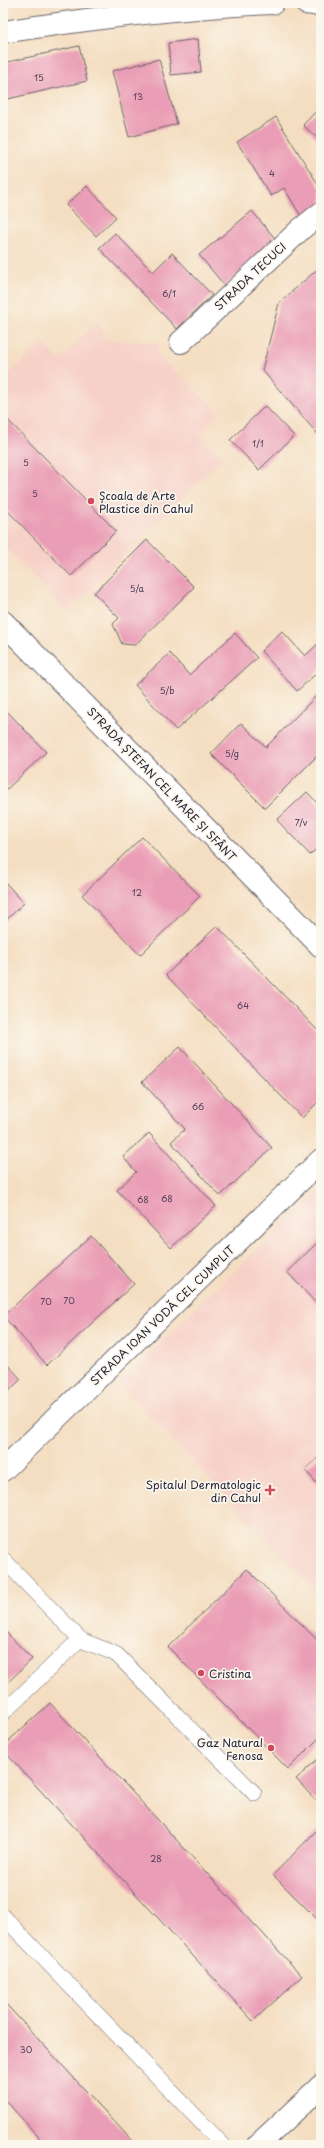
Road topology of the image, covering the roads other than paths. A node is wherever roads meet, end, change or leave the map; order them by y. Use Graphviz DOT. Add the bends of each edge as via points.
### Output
graph roads {
  1 [pos="273,3"];
  2 [pos="306,3"];
  3 [pos="321,5"];
  4 [pos="3,32"];
  5 [pos="321,213"];
  6 [pos="181,342"];
  7 [pos="3,622"];
  8 [pos="321,946"];
  9 [pos="321,1160"];
  10 [pos="3,1470"];
  11 [pos="3,1559"];
  12 [pos="80,1639"];
  13 [pos="3,1713"];
  14 [pos="254,1793"];
  15 [pos="3,1916"];
  16 [pos="321,2086"];
  17 [pos="223,2145"];
  18 [pos="258,2145"];
  1 -- 4 [label="street" via="162,10"];
  2 -- 3 [label="street"];
  5 -- 6 [label="street, STRADA TECUCI"];
  7 -- 8 [label="street, STRADA ȘTEFAN CEL MARE ȘI SFÂNT"];
  9 -- 10 [label="street, STRADA IOAN VODĂ CEL CUMPLIT"];
  11 -- 12 [label="lane"];
  12 -- 13 [label="lane"];
  12 -- 14 [label="lane" via="116,1655"];
  15 -- 17 [label="lane"];
  16 -- 18 [label="street"];
}
